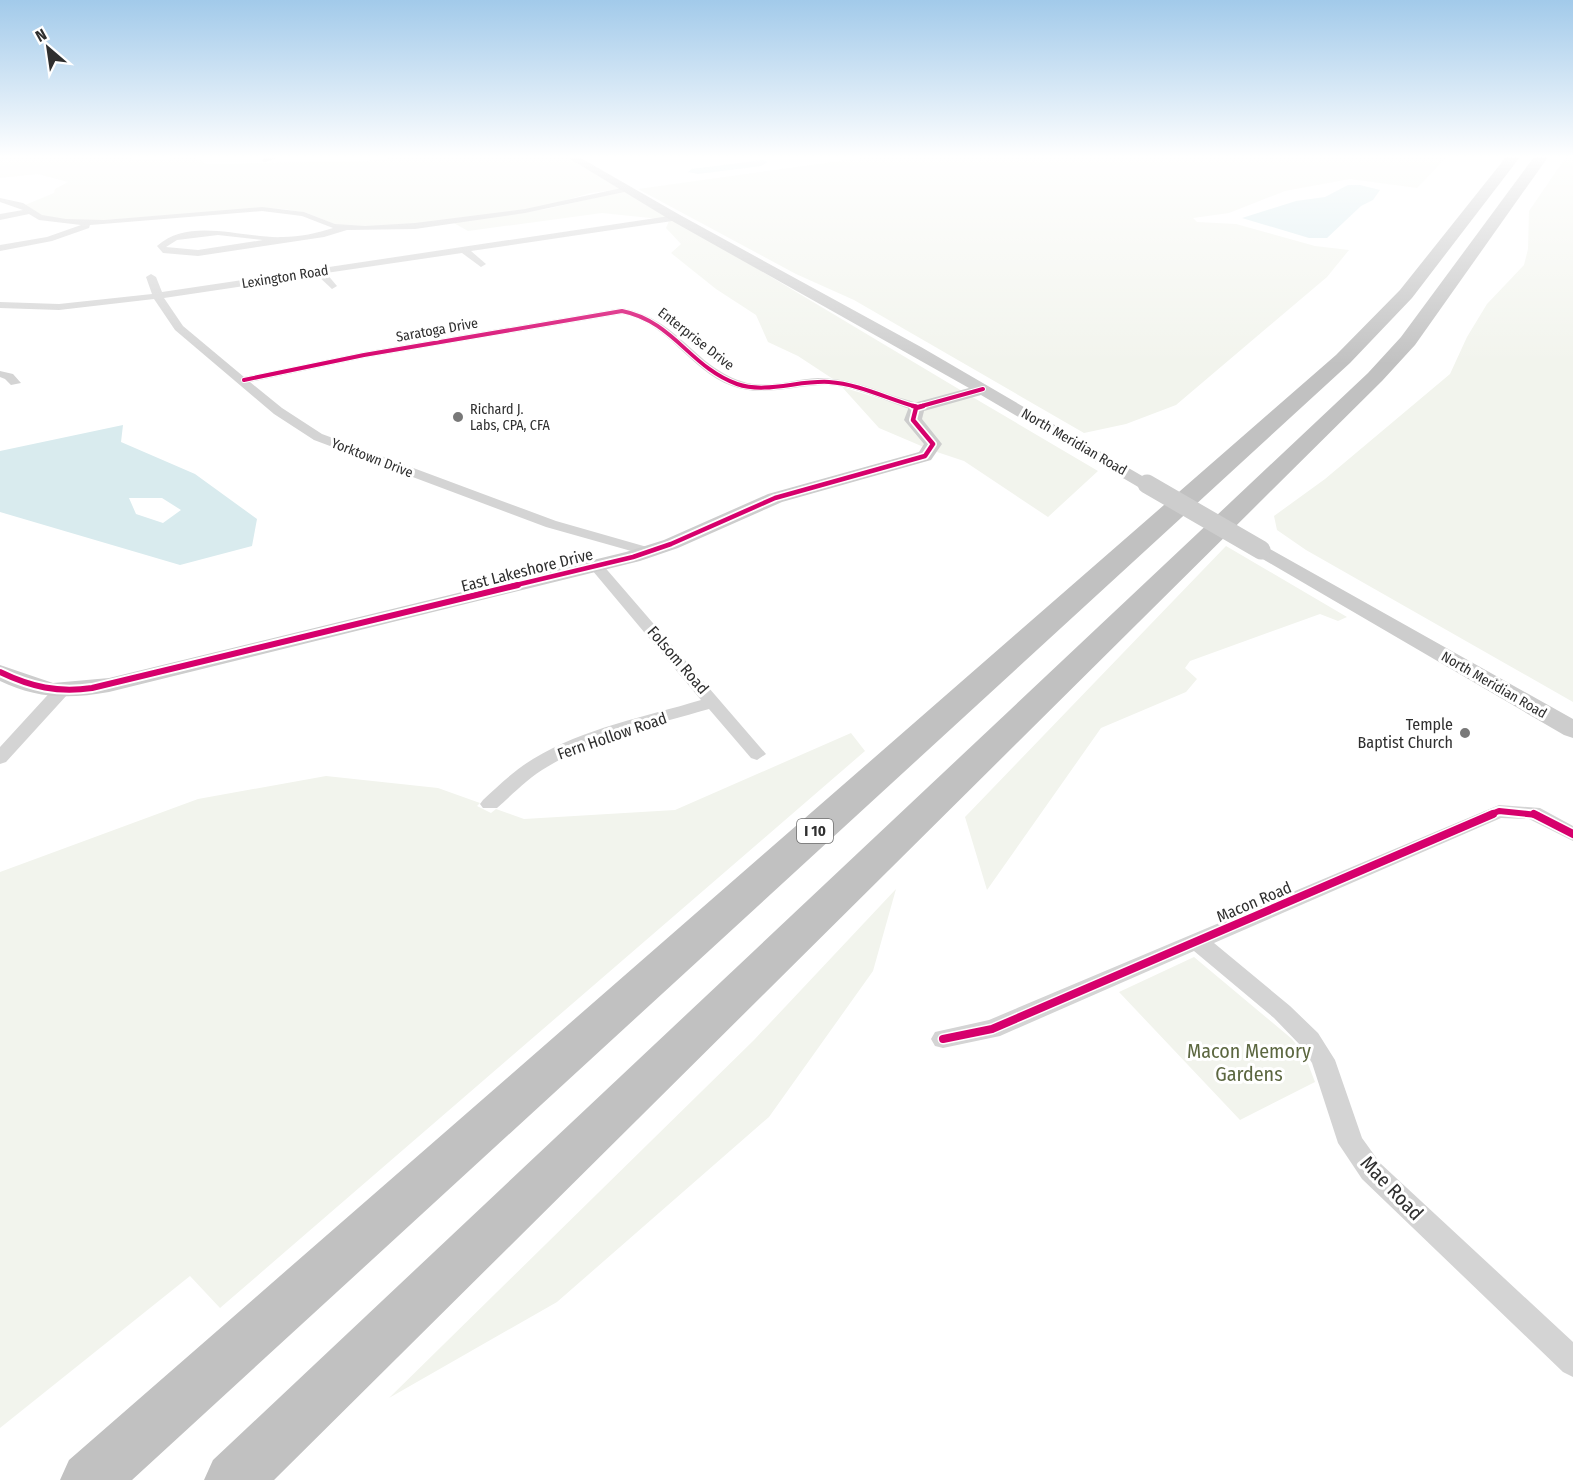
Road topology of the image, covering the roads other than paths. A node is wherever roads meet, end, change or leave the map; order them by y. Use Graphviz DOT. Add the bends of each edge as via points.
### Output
graph roads {
  1 [pos="83,226"];
  2 [pos="338,226"];
  3 [pos="412,226"];
  4 [pos="624,226"];
  5 [pos="690,226"];
  6 [pos="1459,226"];
  7 [pos="1491,226"];
  8 [pos="344,228"];
  9 [pos="598,230"];
  10 [pos="608,236"];
  11 [pos="282,240"];
  12 [pos="24,244"];
  13 [pos="0,248"];
  14 [pos="464,250"];
  15 [pos="0,259"];
  16 [pos="481,264"];
  17 [pos="320,272"];
  18 [pos="151,277"];
  19 [pos="332,286"];
  20 [pos="159,296"];
  21 [pos="0,305"];
  22 [pos="636,312"];
  23 [pos="0,374"];
  24 [pos="244,380"];
  25 [pos="15,383"];
  26 [pos="983,389"];
  27 [pos="917,407"];
  28 [pos="649,552"];
  29 [pos="597,567"];
  30 [pos="0,672"];
  31 [pos="61,692"];
  32 [pos="713,702"];
  33 [pos="1573,730"];
  34 [pos="758,754"];
  35 [pos="0,758"];
  36 [pos="490,804"];
  37 [pos="1573,834"];
  38 [pos="1197,941"];
  39 [pos="944,1039"];
  40 [pos="1573,1362"];
  41 [pos="89,1480"];
  42 [pos="233,1480"];
  1 -- 12 [label="street"];
  2 -- 8 [label="street"];
  3 -- 8 [label="street"];
  4 -- 9 [label="street, Lexington Road"];
  5 -- 26 [label="main road, North Meridian Road"];
  6 -- 41 [label="highway, I 10" via="1406,294 1343,358"];
  7 -- 42 [label="highway" via="1408,341 1375,377"];
  8 -- 11 [label="street"];
  9 -- 10 [label="street"];
  9 -- 14 [label="street, Lexington Road"];
  11 -- 11 [label="street" via="190,253 163,250 161,246 175,238 218,232"];
  12 -- 13 [label="street"];
  12 -- 15 [label="street"];
  14 -- 16 [label="street"];
  14 -- 17 [label="street, Lexington Road"];
  17 -- 19 [label="street"];
  17 -- 20 [label="street, Lexington Road"];
  18 -- 20 [label="street, Yorktown Drive"];
  20 -- 21 [label="street, Lexington Road" via="80,306"];
  20 -- 24 [label="street, Yorktown Drive" via="179,328"];
  22 -- 24 [label="street, Saratoga Drive" via="597,314"];
  22 -- 27 [label="street, Enterprise Drive" via="650,317 707,366 736,384 764,387 832,382"];
  23 -- 25 [label="street"];
  24 -- 28 [label="street, Yorktown Drive" via="284,415 335,444 551,524"];
  26 -- 27 [label="main road"];
  26 -- 33 [label="main road, North Meridian Road, bridge"];
  27 -- 28 [label="main road, East Lakeshore Drive" via="913,420 933,444 925,456 775,498"];
  28 -- 29 [label="main road, East Lakeshore Drive"];
  29 -- 31 [label="main road, East Lakeshore Drive" via="109,685"];
  29 -- 32 [label="street, Folsom Road"];
  30 -- 31 [label="main road, East Lakeshore Drive" via="29,687"];
  31 -- 35 [label="street"];
  32 -- 34 [label="street, Folsom Road"];
  32 -- 36 [label="street, Fern Hollow Road" via="565,751 522,775"];
  37 -- 38 [label="street, Macon Road" via="1533,813 1499,811"];
  38 -- 39 [label="street, Macon Road" via="992,1029"];
  38 -- 40 [label="street, Mae Road" via="1311,1040 1323,1060 1351,1143 1371,1172"];
}
